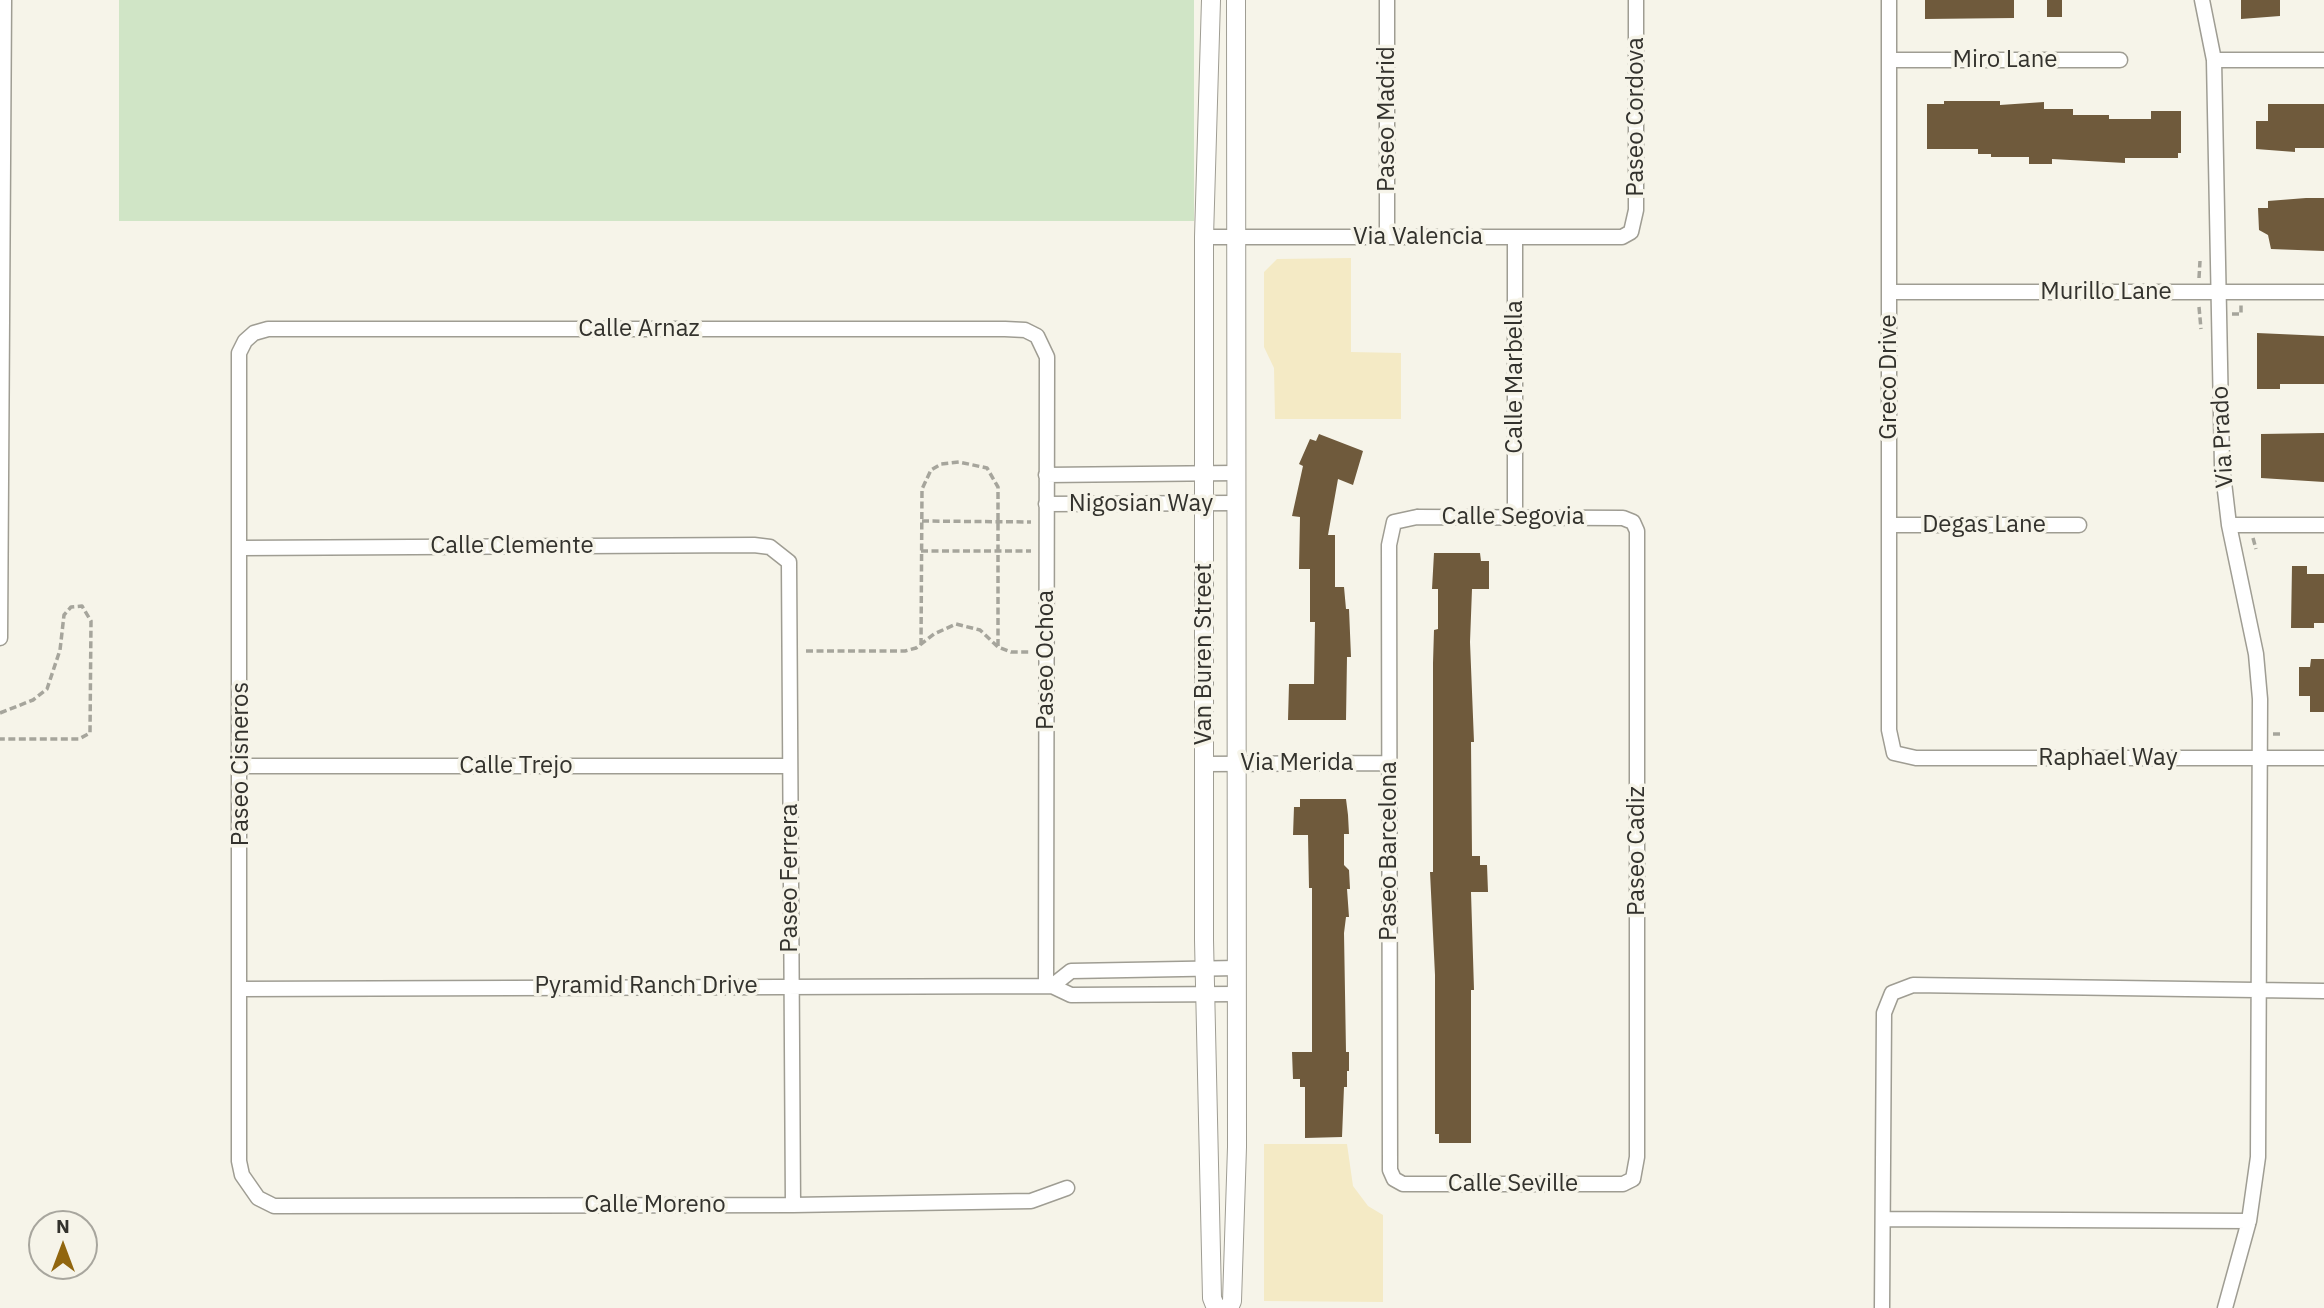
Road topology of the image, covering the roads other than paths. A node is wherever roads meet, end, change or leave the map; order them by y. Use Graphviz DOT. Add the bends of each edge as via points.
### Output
graph roads {
  1 [pos="5,0"];
  2 [pos="1211,0"];
  3 [pos="1236,0"];
  4 [pos="1387,0"];
  5 [pos="1636,0"];
  6 [pos="1889,0"];
  7 [pos="2202,0"];
  8 [pos="1889,60"];
  9 [pos="2120,60"];
  10 [pos="2214,60"];
  11 [pos="2324,60"];
  12 [pos="1631,232"];
  13 [pos="1204,237"];
  14 [pos="1237,237"];
  15 [pos="1387,237"];
  16 [pos="1515,237"];
  17 [pos="1889,292"];
  18 [pos="2220,292"];
  19 [pos="2324,292"];
  20 [pos="1037,336"];
  21 [pos="245,341"];
  22 [pos="1236,473"];
  23 [pos="1204,474"];
  24 [pos="1046,475"];
  25 [pos="1236,503"];
  26 [pos="1046,504"];
  27 [pos="1203,504"];
  28 [pos="1515,517"];
  29 [pos="1394,522"];
  30 [pos="1633,522"];
  31 [pos="1889,525"];
  32 [pos="2079,525"];
  33 [pos="2229,525"];
  34 [pos="2324,525"];
  35 [pos="241,548"];
  36 [pos="781,554"];
  37 [pos="1,633"];
  38 [pos="1894,753"];
  39 [pos="2260,758"];
  40 [pos="2324,758"];
  41 [pos="1236,763"];
  42 [pos="1389,763"];
  43 [pos="1204,764"];
  44 [pos="790,765"];
  45 [pos="242,766"];
  46 [pos="1205,968"];
  47 [pos="1237,968"];
  48 [pos="790,986"];
  49 [pos="1049,986"];
  50 [pos="240,989"];
  51 [pos="2260,991"];
  52 [pos="2324,991"];
  53 [pos="1205,994"];
  54 [pos="1237,994"];
  55 [pos="1394,1179"];
  56 [pos="1633,1179"];
  57 [pos="249,1186"];
  58 [pos="1067,1188"];
  59 [pos="793,1205"];
  60 [pos="1883,1219"];
  61 [pos="2249,1221"];
  62 [pos="1216,1308"];
  63 [pos="1229,1308"];
  64 [pos="1882,1308"];
  65 [pos="2225,1308"];
  1 -- 37 [label="street"];
  2 -- 13 [label="street, Van Buren Street"];
  3 -- 14 [label="street, Van Buren Street"];
  4 -- 15 [label="street, Paseo Madrid"];
  5 -- 12 [label="street, Paseo Cordova" via="1636,209"];
  6 -- 8 [label="street, Greco Drive"];
  7 -- 10 [label="street, Via Prado"];
  8 -- 9 [label="street, Miro Lane"];
  8 -- 17 [label="street, Greco Drive"];
  10 -- 11 [label="street"];
  10 -- 18 [label="street, Via Prado"];
  12 -- 16 [label="street, Via Valencia" via="1622,237"];
  13 -- 14 [label="street, Via Valencia"];
  13 -- 23 [label="street, Van Buren Street"];
  14 -- 15 [label="street, Via Valencia"];
  14 -- 22 [label="street, Van Buren Street"];
  15 -- 16 [label="street, Via Valencia"];
  16 -- 28 [label="street, Calle Marbella"];
  17 -- 18 [label="street, Murillo Lane"];
  17 -- 31 [label="street, Greco Drive"];
  18 -- 19 [label="street, Murillo Lane"];
  18 -- 33 [label="street, Via Prado" via="2220,413"];
  20 -- 21 [label="street, Calle Arnaz" via="1005,329 268,329"];
  20 -- 24 [label="street, Paseo Ochoa" via="1047,357"];
  21 -- 35 [label="street, Paseo Cisneros" via="239,353"];
  22 -- 23 [label="street, Nigosian Way"];
  22 -- 25 [label="street, Van Buren Street"];
  23 -- 24 [label="street, Nigosian Way"];
  23 -- 27 [label="street, Van Buren Street"];
  24 -- 26 [label="street, Paseo Ochoa"];
  25 -- 27 [label="street, Nigosian Way"];
  25 -- 41 [label="street, Van Buren Street"];
  26 -- 27 [label="street, Nigosian Way"];
  26 -- 49 [label="street, Paseo Ochoa"];
  27 -- 43 [label="street, Van Buren Street"];
  28 -- 29 [label="street, Calle Segovia" via="1403,518"];
  28 -- 30 [label="street, Calle Segovia" via="1623,518"];
  29 -- 42 [label="street, Paseo Barcelona" via="1389,545"];
  30 -- 56 [label="street, Paseo Cadiz" via="1637,545 1637,1157"];
  31 -- 32 [label="street, Degas Lane"];
  31 -- 38 [label="street, Greco Drive" via="1889,730"];
  33 -- 34 [label="street"];
  33 -- 39 [label="street, Via Prado" via="2256,654"];
  35 -- 36 [label="street, Calle Clemente" via="754,545"];
  35 -- 45 [label="street, Paseo Cisneros"];
  36 -- 44 [label="street, Paseo Ferrera" via="789,562 791,575"];
  38 -- 39 [label="street, Raphael Way" via="1916,758"];
  39 -- 40 [label="street, Raphael Way"];
  39 -- 51 [label="street, Via Prado"];
  41 -- 42 [label="street, Via Merida"];
  41 -- 43 [label="street, Via Merida"];
  41 -- 47 [label="street, Van Buren Street"];
  42 -- 55 [label="street, Paseo Barcelona" via="1389,1157"];
  43 -- 46 [label="street, Van Buren Street"];
  44 -- 45 [label="street, Calle Trejo"];
  44 -- 48 [label="street, Paseo Ferrera"];
  45 -- 50 [label="street, Paseo Cisneros"];
  46 -- 47 [label="street, Pyramid Ranch Drive"];
  46 -- 49 [label="street, Pyramid Ranch Drive" via="1071,971"];
  46 -- 53 [label="street, Van Buren Street"];
  47 -- 54 [label="street, Van Buren Street"];
  48 -- 49 [label="street, Pyramid Ranch Drive"];
  48 -- 50 [label="street, Pyramid Ranch Drive"];
  48 -- 59 [label="street, Paseo Ferrera"];
  49 -- 53 [label="street, Pyramid Ranch Drive" via="1071,995"];
  50 -- 57 [label="street, Paseo Cisneros" via="239,1161"];
  51 -- 52 [label="street"];
  51 -- 60 [label="street" via="1913,985 1892,992 1884,1013"];
  51 -- 61 [label="street, Via Prado" via="2258,1157"];
  53 -- 54 [label="street, Pyramid Ranch Drive"];
  53 -- 62 [label="street, Van Buren Street" via="1212,1298"];
  54 -- 63 [label="street, Van Buren Street" via="1237,1161"];
  55 -- 56 [label="street, Calle Seville" via="1417,1184 1610,1184"];
  57 -- 59 [label="street, Calle Moreno" via="258,1198 274,1206"];
  58 -- 59 [label="street, Calle Moreno" via="1031,1201"];
  60 -- 61 [label="street"];
  60 -- 64 [label="street"];
  61 -- 65 [label="street, Via Prado"];
}
